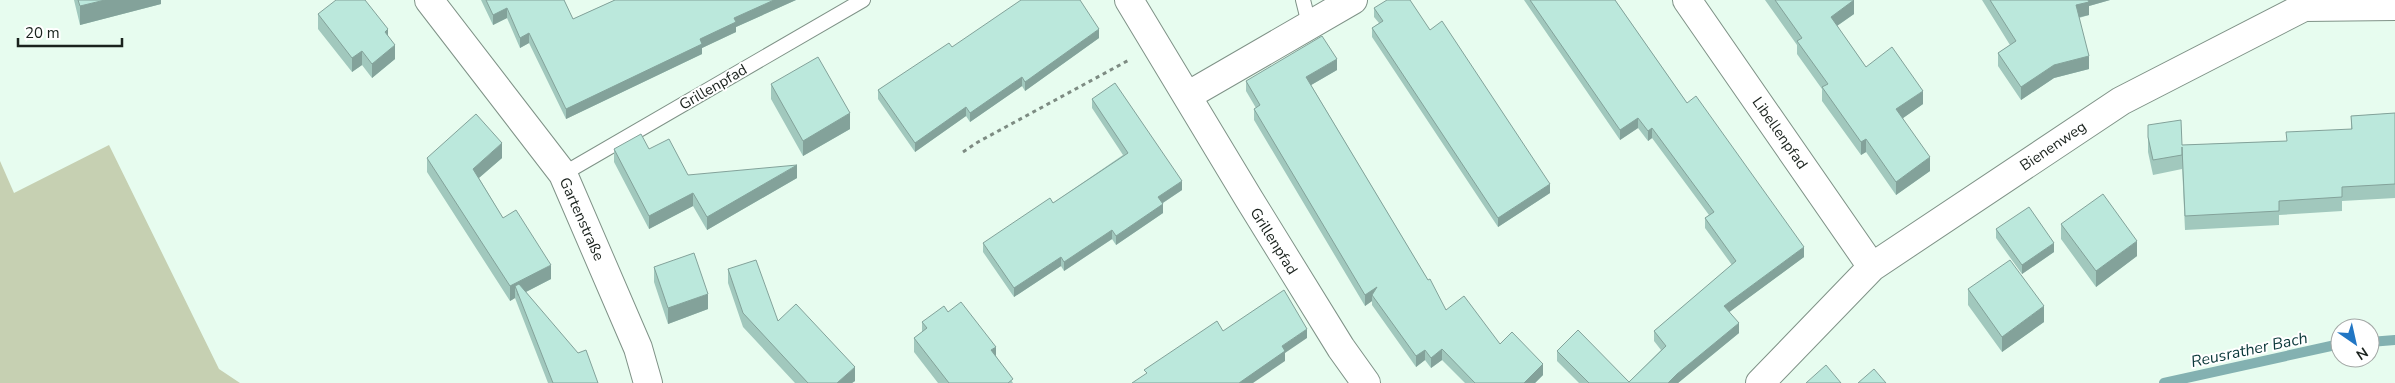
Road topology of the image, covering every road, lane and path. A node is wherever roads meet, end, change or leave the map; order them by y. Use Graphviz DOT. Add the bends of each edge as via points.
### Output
graph roads {
  1 [pos="430,0"];
  2 [pos="863,0"];
  3 [pos="1129,0"];
  4 [pos="1353,0"];
  5 [pos="1687,0"];
  6 [pos="2304,4"];
  7 [pos="2395,6"];
  8 [pos="1313,12"];
  9 [pos="1156,46"];
  10 [pos="1187,96"];
  11 [pos="964,152"];
  12 [pos="563,174"];
  13 [pos="1872,267"];
  14 [pos="648,383"];
  15 [pos="1366,383"];
  16 [pos="1760,383"];
  1 -- 12 [label="street, Gartenstraße"];
  2 -- 12 [label="lane, Grillenpfad"];
  3 -- 9 [label="street, Grillenpfad"];
  4 -- 8 [label="street"];
  5 -- 13 [label="street, Libellenpfad"];
  6 -- 7 [label="street, Bienenweg"];
  6 -- 13 [label="street, Bienenweg" via="2121,101"];
  8 -- 10 [label="street"];
  9 -- 10 [label="street, Grillenpfad"];
  9 -- 11 [label="path"];
  10 -- 15 [label="street, Grillenpfad" via="1341,348"];
  12 -- 14 [label="street, Gartenstraße" via="638,348"];
  13 -- 16 [label="street, Bienenweg"];
}
